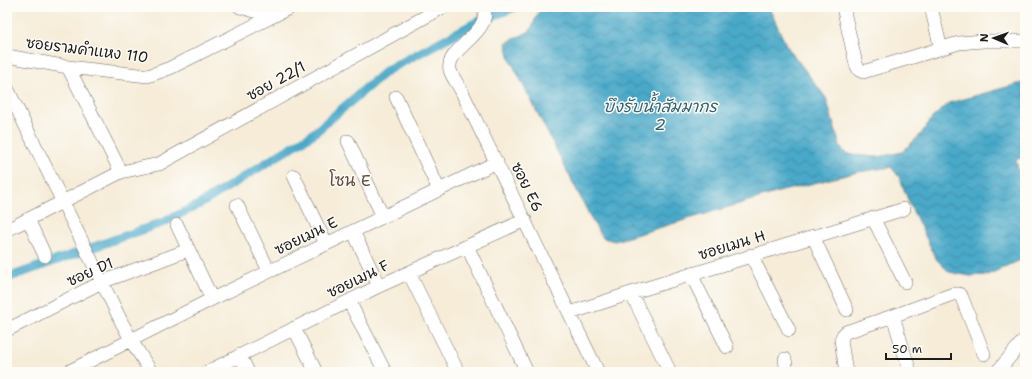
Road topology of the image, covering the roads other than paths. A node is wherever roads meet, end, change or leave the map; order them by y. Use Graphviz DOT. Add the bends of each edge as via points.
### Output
graph roads {
  1 [pos="240,7"];
  2 [pos="292,7"];
  3 [pos="443,7"];
  4 [pos="843,7"];
  5 [pos="930,7"];
  6 [pos="275,13"];
  7 [pos="484,14"];
  8 [pos="1025,41"];
  9 [pos="941,49"];
  10 [pos="7,56"];
  11 [pos="68,67"];
  12 [pos="7,88"];
  13 [pos="396,97"];
  14 [pos="348,141"];
  15 [pos="496,162"];
  16 [pos="121,172"];
  17 [pos="294,176"];
  18 [pos="439,190"];
  19 [pos="62,202"];
  20 [pos="237,206"];
  21 [pos="904,209"];
  22 [pos="383,216"];
  23 [pos="874,218"];
  24 [pos="28,219"];
  25 [pos="525,220"];
  26 [pos="177,225"];
  27 [pos="7,230"];
  28 [pos="353,231"];
  29 [pos="813,236"];
  30 [pos="326,244"];
  31 [pos="467,246"];
  32 [pos="188,250"];
  33 [pos="45,256"];
  34 [pos="751,256"];
  35 [pos="269,272"];
  36 [pos="410,273"];
  37 [pos="691,274"];
  38 [pos="102,282"];
  39 [pos="905,282"];
  40 [pos="379,286"];
  41 [pos="631,293"];
  42 [pos="212,299"];
  43 [pos="349,301"];
  44 [pos="847,310"];
  45 [pos="570,313"];
  46 [pos="893,316"];
  47 [pos="294,328"];
  48 [pos="7,330"];
  49 [pos="789,330"];
  50 [pos="1025,339"];
  51 [pos="131,340"];
  52 [pos="727,347"];
  53 [pos="984,354"];
  54 [pos="240,355"];
  55 [pos="785,359"];
  56 [pos="668,368"];
  57 [pos="68,372"];
  58 [pos="151,372"];
  59 [pos="207,372"];
  60 [pos="248,372"];
  61 [pos="316,372"];
  62 [pos="385,372"];
  63 [pos="458,372"];
  64 [pos="527,372"];
  65 [pos="598,372"];
  66 [pos="788,372"];
  67 [pos="846,372"];
  68 [pos="910,372"];
  69 [pos="997,372"];
  1 -- 6 [label="street"];
  2 -- 6 [label="street, ซอยรามคำแหง 110"];
  3 -- 16 [label="street, ซอย 22/1" via="159,164"];
  4 -- 9 [label="street" via="856,64 863,72"];
  5 -- 9 [label="street"];
  6 -- 11 [label="street, ซอยรามคำแหง 110" via="170,68 148,76"];
  7 -- 15 [label="street, ซอย E6" via="473,36 459,49 450,63 450,71"];
  8 -- 9 [label="street" via="959,43"];
  10 -- 11 [label="street, ซอยรามคำแหง 110"];
  11 -- 16 [label="street"];
  12 -- 19 [label="street"];
  13 -- 18 [label="street"];
  14 -- 22 [label="street"];
  15 -- 18 [label="street, ซอยเมน E"];
  15 -- 25 [label="street, ซอย E6"];
  16 -- 19 [label="street, ซอย 22/1"];
  17 -- 30 [label="street"];
  18 -- 22 [label="street, ซอยเมน E"];
  19 -- 24 [label="street, ซอย 22/1"];
  19 -- 38 [label="street"];
  20 -- 35 [label="street"];
  21 -- 23 [label="street, ซอยเมน H"];
  22 -- 28 [label="street, ซอยเมน E"];
  23 -- 29 [label="street, ซอยเมน H"];
  23 -- 39 [label="street"];
  24 -- 27 [label="street, ซอย 22/1"];
  24 -- 33 [label="street"];
  25 -- 31 [label="street, ซอยเมน F"];
  25 -- 45 [label="street, ซอย E6"];
  26 -- 32 [label="street"];
  28 -- 30 [label="street, ซอยเมน E"];
  28 -- 40 [label="street"];
  29 -- 34 [label="street, ซอยเมน H"];
  29 -- 44 [label="street"];
  30 -- 35 [label="street, ซอยเมน E"];
  31 -- 36 [label="street, ซอยเมน F"];
  31 -- 64 [label="street"];
  32 -- 38 [label="street, ซอย D1"];
  32 -- 42 [label="street"];
  34 -- 37 [label="street, ซอยเมน H"];
  34 -- 49 [label="street"];
  35 -- 42 [label="street, ซอยเมน E"];
  36 -- 40 [label="street, ซอยเมน F"];
  36 -- 63 [label="street"];
  37 -- 41 [label="street, ซอยเมน H"];
  37 -- 52 [label="street"];
  38 -- 48 [label="street, ซอย D1"];
  38 -- 51 [label="street"];
  40 -- 43 [label="street, ซอยเมน F"];
  41 -- 45 [label="street, ซอยเมน H"];
  41 -- 56 [label="street"];
  42 -- 51 [label="street, ซอยเมน E"];
  43 -- 47 [label="street, ซอยเมน F"];
  43 -- 62 [label="street"];
  45 -- 65 [label="street, ซอย E6"];
  46 -- 53 [label="street" via="959,294"];
  46 -- 67 [label="street" via="842,335"];
  46 -- 68 [label="street"];
  47 -- 54 [label="street, ซอยเมน F"];
  47 -- 61 [label="street"];
  50 -- 69 [label="street"];
  51 -- 57 [label="street, ซอยเมน E"];
  51 -- 58 [label="street"];
  54 -- 59 [label="street, ซอยเมน F"];
  54 -- 60 [label="street"];
  55 -- 66 [label="street"];
}
